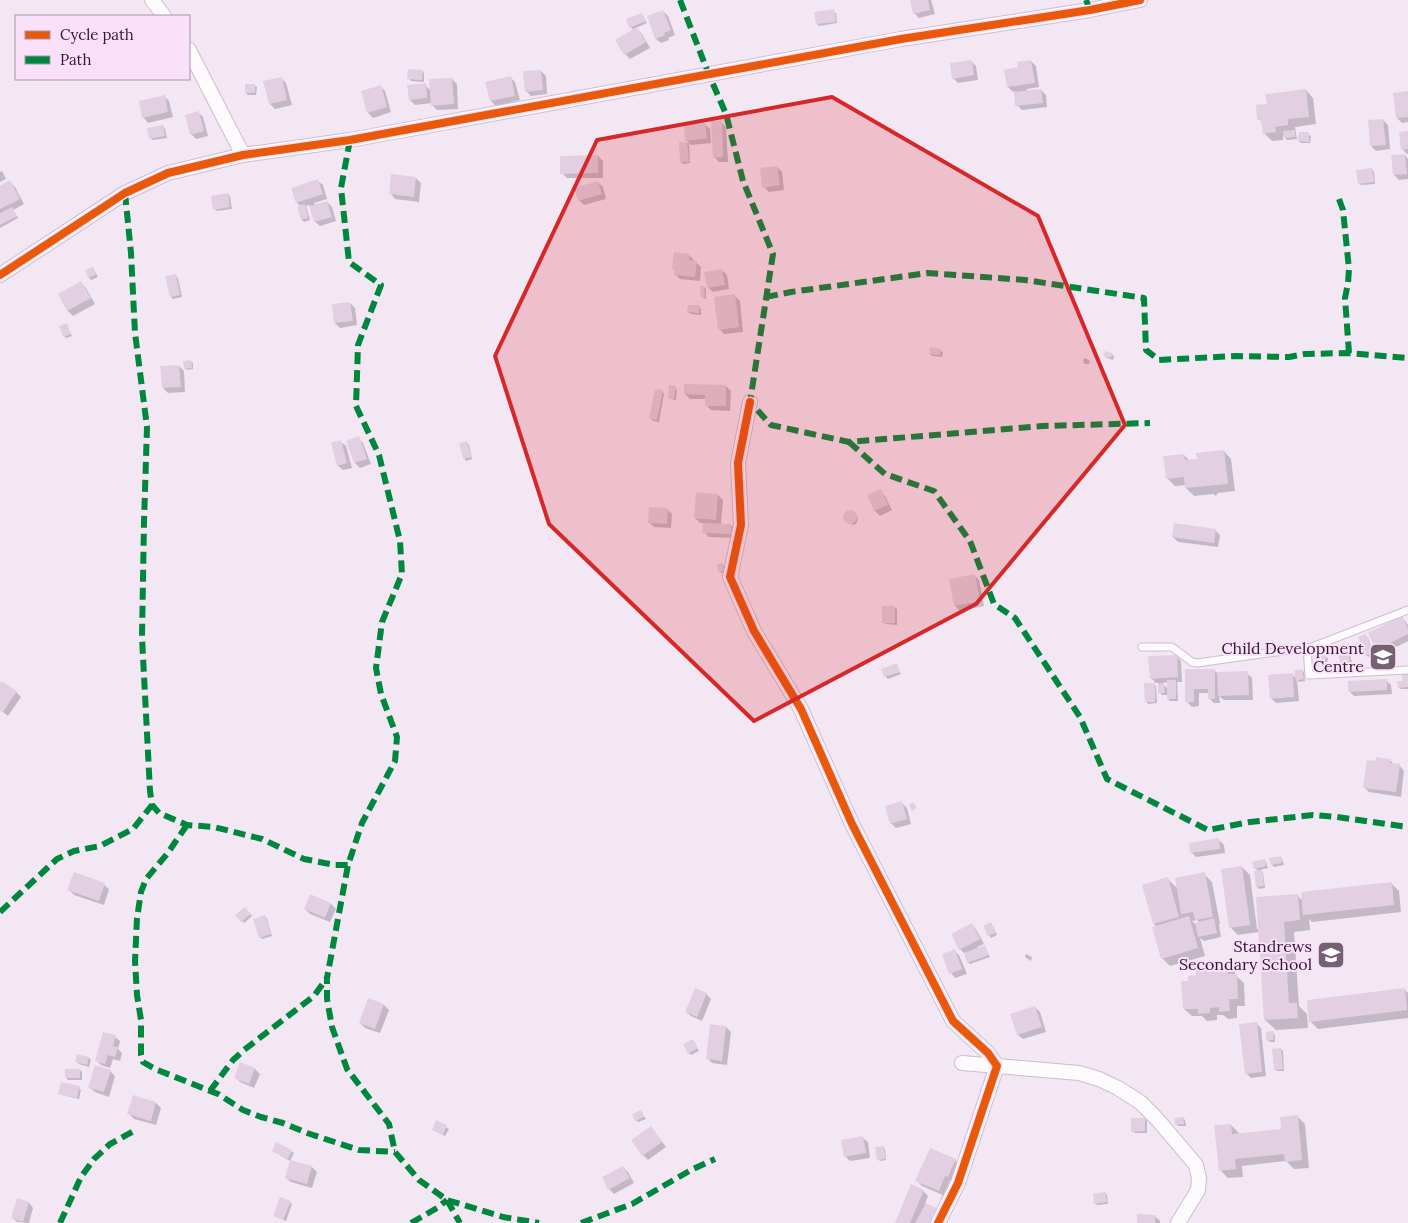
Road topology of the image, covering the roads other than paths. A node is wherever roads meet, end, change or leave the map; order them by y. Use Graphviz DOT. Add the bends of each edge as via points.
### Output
graph roads {
  1 [pos="152,0"];
  2 [pos="1140,0"];
  3 [pos="163,15"];
  4 [pos="190,52"];
  5 [pos="243,155"];
  6 [pos="0,274"];
  7 [pos="750,402"];
  8 [pos="1408,610"];
  9 [pos="1142,647"];
  10 [pos="1308,648"];
  11 [pos="1408,670"];
  12 [pos="962,1063"];
  13 [pos="997,1066"];
  14 [pos="938,1223"];
  15 [pos="1178,1223"];
  1 -- 3 [label="street"];
  2 -- 5 [label="street" via="901,39 350,140"];
  4 -- 5 [label="street"];
  5 -- 6 [label="street" via="168,173 125,193"];
  7 -- 13 [label="street" via="738,463 741,525 730,578 754,631 801,709 852,824 952,1021 988,1053"];
  8 -- 10 [label="lane"];
  9 -- 10 [label="lane" via="1167,646 1197,663"];
  10 -- 11 [label="lane" via="1309,675"];
  12 -- 13 [label="street"];
  13 -- 14 [label="street" via="958,1183"];
  13 -- 15 [label="street" via="1079,1073 1118,1088 1140,1102 1196,1164 1198,1190"];
}
